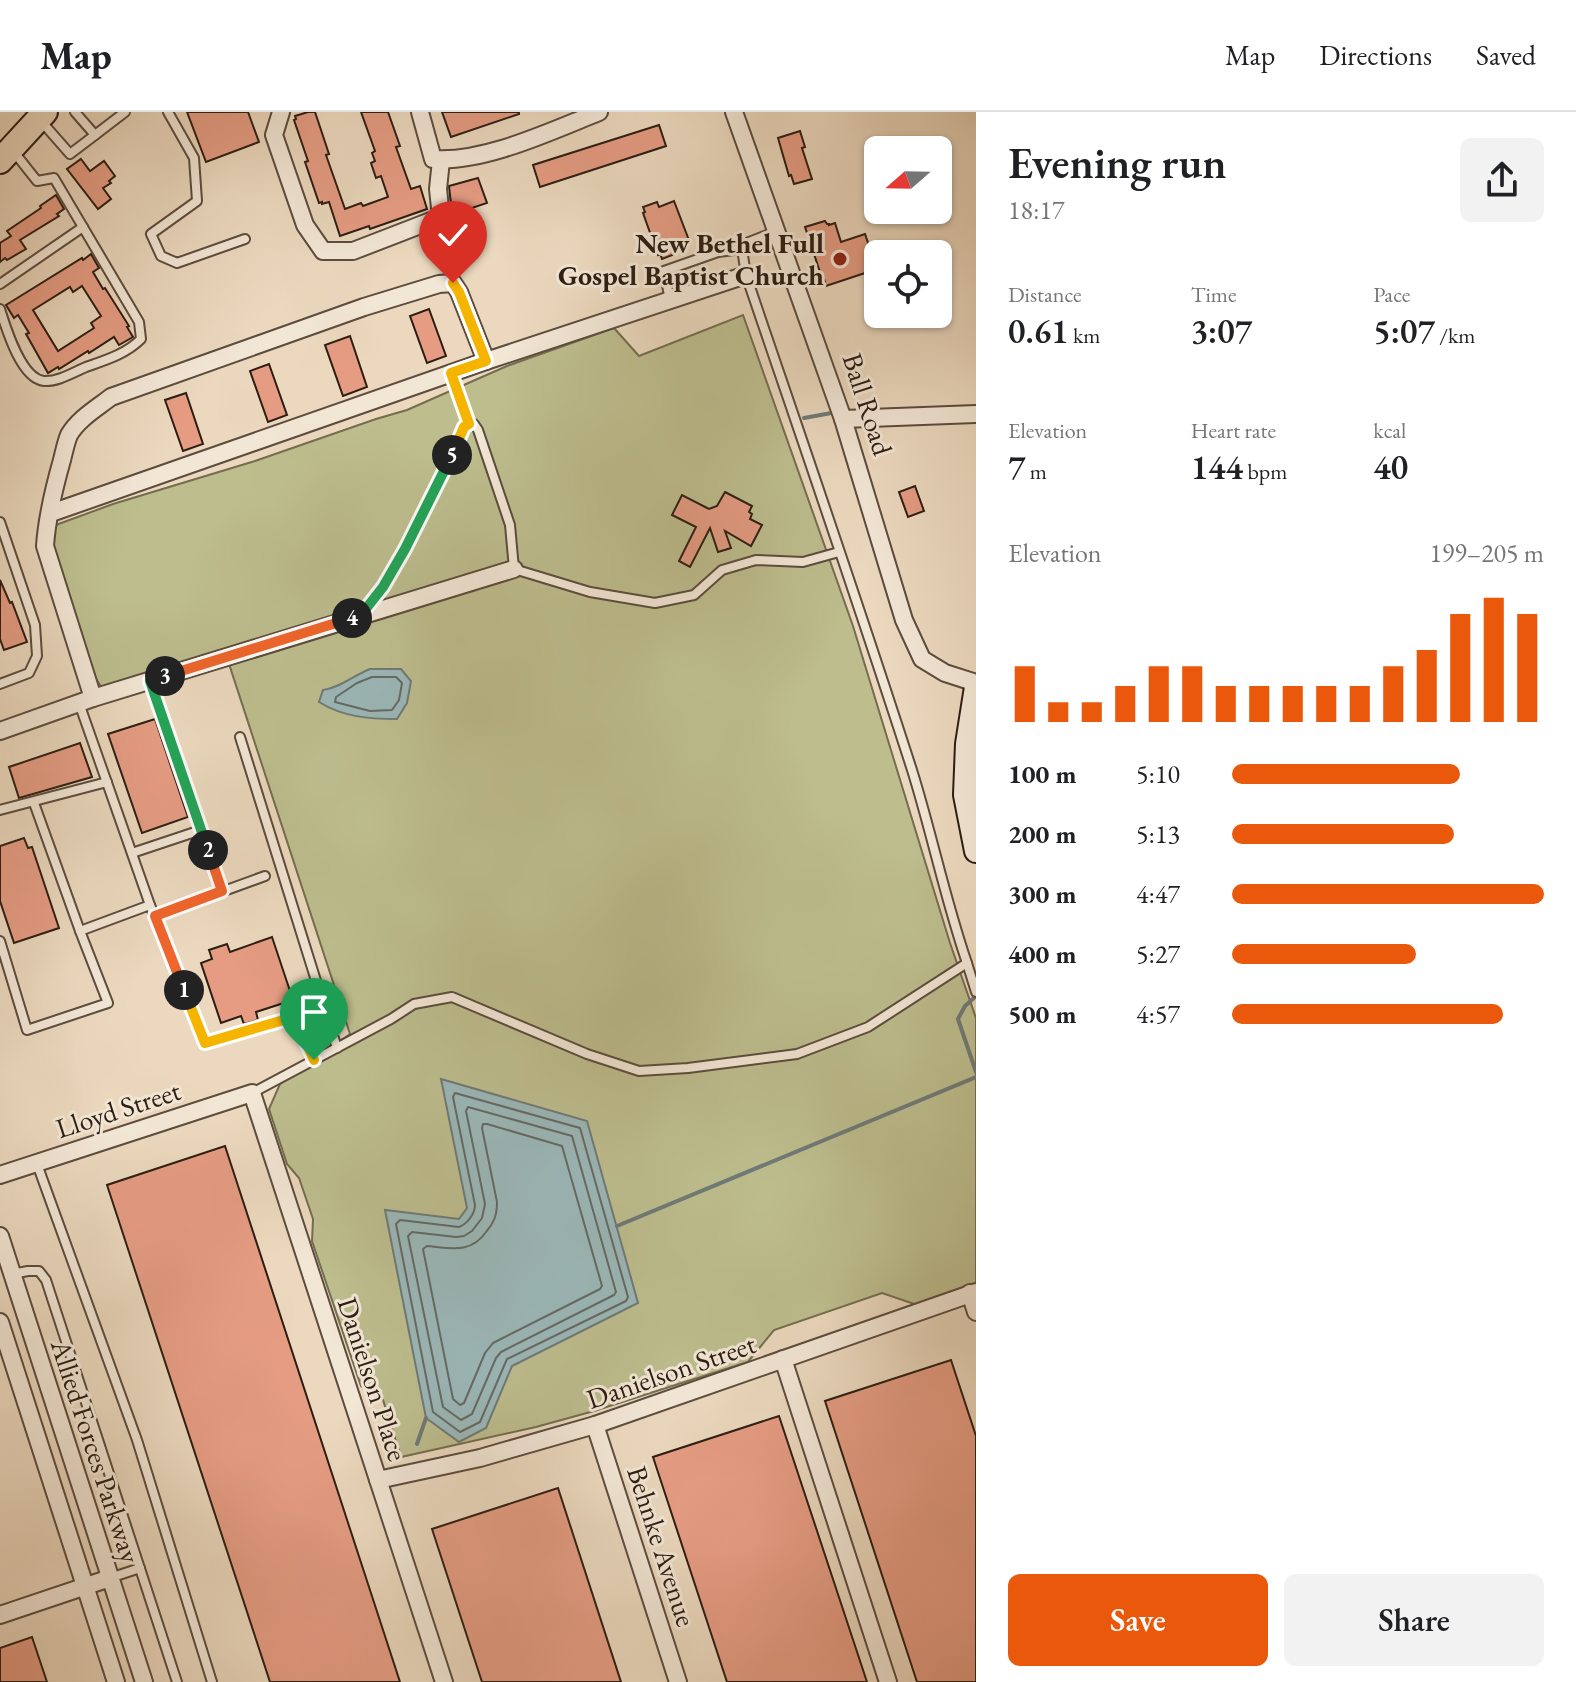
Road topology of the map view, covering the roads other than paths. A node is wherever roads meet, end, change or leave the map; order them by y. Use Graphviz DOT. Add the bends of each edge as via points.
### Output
graph roads {
  1 [pos="75,112"];
  2 [pos="125,112"];
  3 [pos="168,112"];
  4 [pos="281,112"];
  5 [pos="420,112"];
  6 [pos="599,112"];
  7 [pos="734,112"];
  8 [pos="42,115"];
  9 [pos="95,135"];
  10 [pos="6,155"];
  11 [pos="441,160"];
  12 [pos="83,227"];
  13 [pos="778,231"];
  14 [pos="245,239"];
  15 [pos="742,249"];
  16 [pos="746,275"];
  17 [pos="0,284"];
  18 [pos="670,300"];
  19 [pos="0,309"];
  20 [pos="486,361"];
  21 [pos="451,373"];
  22 [pos="841,413"];
  23 [pos="976,414"];
  24 [pos="469,424"];
  25 [pos="51,513"];
  26 [pos="0,522"];
  27 [pos="839,552"];
  28 [pos="514,569"];
  29 [pos="361,615"];
  30 [pos="150,681"];
  31 [pos="0,684"];
  32 [pos="976,685"];
  33 [pos="86,700"];
  34 [pos="0,731"];
  35 [pos="240,737"];
  36 [pos="107,782"];
  37 [pos="34,803"];
  38 [pos="0,810"];
  39 [pos="201,830"];
  40 [pos="976,851"];
  41 [pos="132,853"];
  42 [pos="265,876"];
  43 [pos="222,891"];
  44 [pos="150,905"];
  45 [pos="155,916"];
  46 [pos="80,931"];
  47 [pos="0,941"];
  48 [pos="967,963"];
  49 [pos="976,991"];
  50 [pos="337,1048"];
  51 [pos="314,1060"];
  52 [pos="252,1093"];
  53 [pos="37,1163"];
  54 [pos="0,1175"];
  55 [pos="0,1236"];
  56 [pos="12,1274"];
  57 [pos="973,1292"];
  58 [pos="976,1312"];
  59 [pos="0,1322"];
  60 [pos="783,1359"];
  61 [pos="595,1425"];
  62 [pos="378,1480"];
  63 [pos="140,1568"];
  64 [pos="110,1578"];
  65 [pos="85,1586"];
  66 [pos="0,1615"];
  67 [pos="116,1682"];
  68 [pos="144,1682"];
  69 [pos="177,1682"];
  70 [pos="212,1682"];
  71 [pos="444,1682"];
  72 [pos="678,1682"];
  73 [pos="888,1682"];
  1 -- 9 [label="lane"];
  2 -- 9 [label="lane"];
  3 -- 14 [label="lane" via="194,158 197,201 151,234 161,256 177,263"];
  4 -- 11 [label="street" via="274,135 305,225 323,251 353,251 441,217"];
  5 -- 11 [label="street" via="433,159"];
  6 -- 11 [label="street" via="511,147"];
  7 -- 13 [label="street, Ball Road"];
  8 -- 9 [label="lane" via="70,154"];
  8 -- 10 [label="main road"];
  10 -- 12 [label="lane" via="37,181 54,178"];
  12 -- 17 [label="lane"];
  12 -- 19 [label="lane" via="139,322 141,339 130,351 43,381 30,375 8,337"];
  13 -- 15 [label="lane"];
  13 -- 22 [label="street, Ball Road"];
  15 -- 16 [label="lane"];
  15 -- 18 [label="lane" via="664,271"];
  16 -- 18 [label="street"];
  16 -- 27 [label="lane"];
  18 -- 20 [label="street"];
  20 -- 21 [label="street"];
  20 -- 25 [label="street" via="453,283 364,307 111,397 69,436"];
  21 -- 24 [label="lane"];
  21 -- 25 [label="street"];
  22 -- 23 [label="street"];
  22 -- 32 [label="street, Ball Road" via="904,620 922,659"];
  24 -- 28 [label="lane" via="478,430 510,525"];
  24 -- 29 [label="lane" via="405,549"];
  25 -- 33 [label="street" via="45,546"];
  26 -- 31 [label="lane" via="35,625 37,656 29,673"];
  27 -- 28 [label="lane" via="803,562 756,560 722,570 694,595 655,603 590,592"];
  27 -- 48 [label="lane" via="926,815"];
  28 -- 29 [label="street"];
  29 -- 30 [label="street"];
  30 -- 33 [label="street"];
  30 -- 39 [label="lane"];
  32 -- 40 [label="main road, Ball Road" via="965,795"];
  33 -- 34 [label="street"];
  33 -- 36 [label="lane"];
  35 -- 50 [label="lane"];
  36 -- 37 [label="lane"];
  36 -- 41 [label="lane"];
  37 -- 38 [label="lane"];
  37 -- 46 [label="lane"];
  39 -- 41 [label="lane"];
  39 -- 43 [label="lane"];
  41 -- 44 [label="lane"];
  42 -- 43 [label="lane"];
  43 -- 45 [label="lane"];
  44 -- 45 [label="lane"];
  44 -- 46 [label="lane"];
  45 -- 51 [label="lane" via="205,1043 287,1019 297,1022"];
  46 -- 47 [label="lane" via="108,1003 27,1030"];
  48 -- 49 [label="lane"];
  48 -- 50 [label="lane" via="868,1027 797,1054 639,1071 452,997 414,1004"];
  50 -- 51 [label="lane"];
  51 -- 52 [label="lane"];
  52 -- 53 [label="street, Lloyd Street"];
  52 -- 62 [label="street, Danielson Place"];
  53 -- 54 [label="street, Lloyd Street"];
  53 -- 70 [label="lane" via="137,1440"];
  55 -- 56 [label="street, Allied Forces Parkway"];
  56 -- 63 [label="lane" via="39,1271 46,1280"];
  56 -- 64 [label="street, Allied Forces Parkway"];
  57 -- 58 [label="street"];
  57 -- 60 [label="street, Danielson Street"];
  59 -- 65 [label="street, Allied Forces Parkway"];
  60 -- 61 [label="street, Danielson Street"];
  60 -- 73 [label="street"];
  61 -- 62 [label="street, Danielson Street"];
  61 -- 72 [label="street, Behnke Avenue"];
  62 -- 71 [label="street, Danielson Place"];
  63 -- 64 [label="lane"];
  63 -- 69 [label="lane"];
  64 -- 65 [label="street"];
  64 -- 68 [label="street, Allied Forces Parkway"];
  65 -- 66 [label="street"];
  65 -- 67 [label="street, Allied Forces Parkway"];
}
